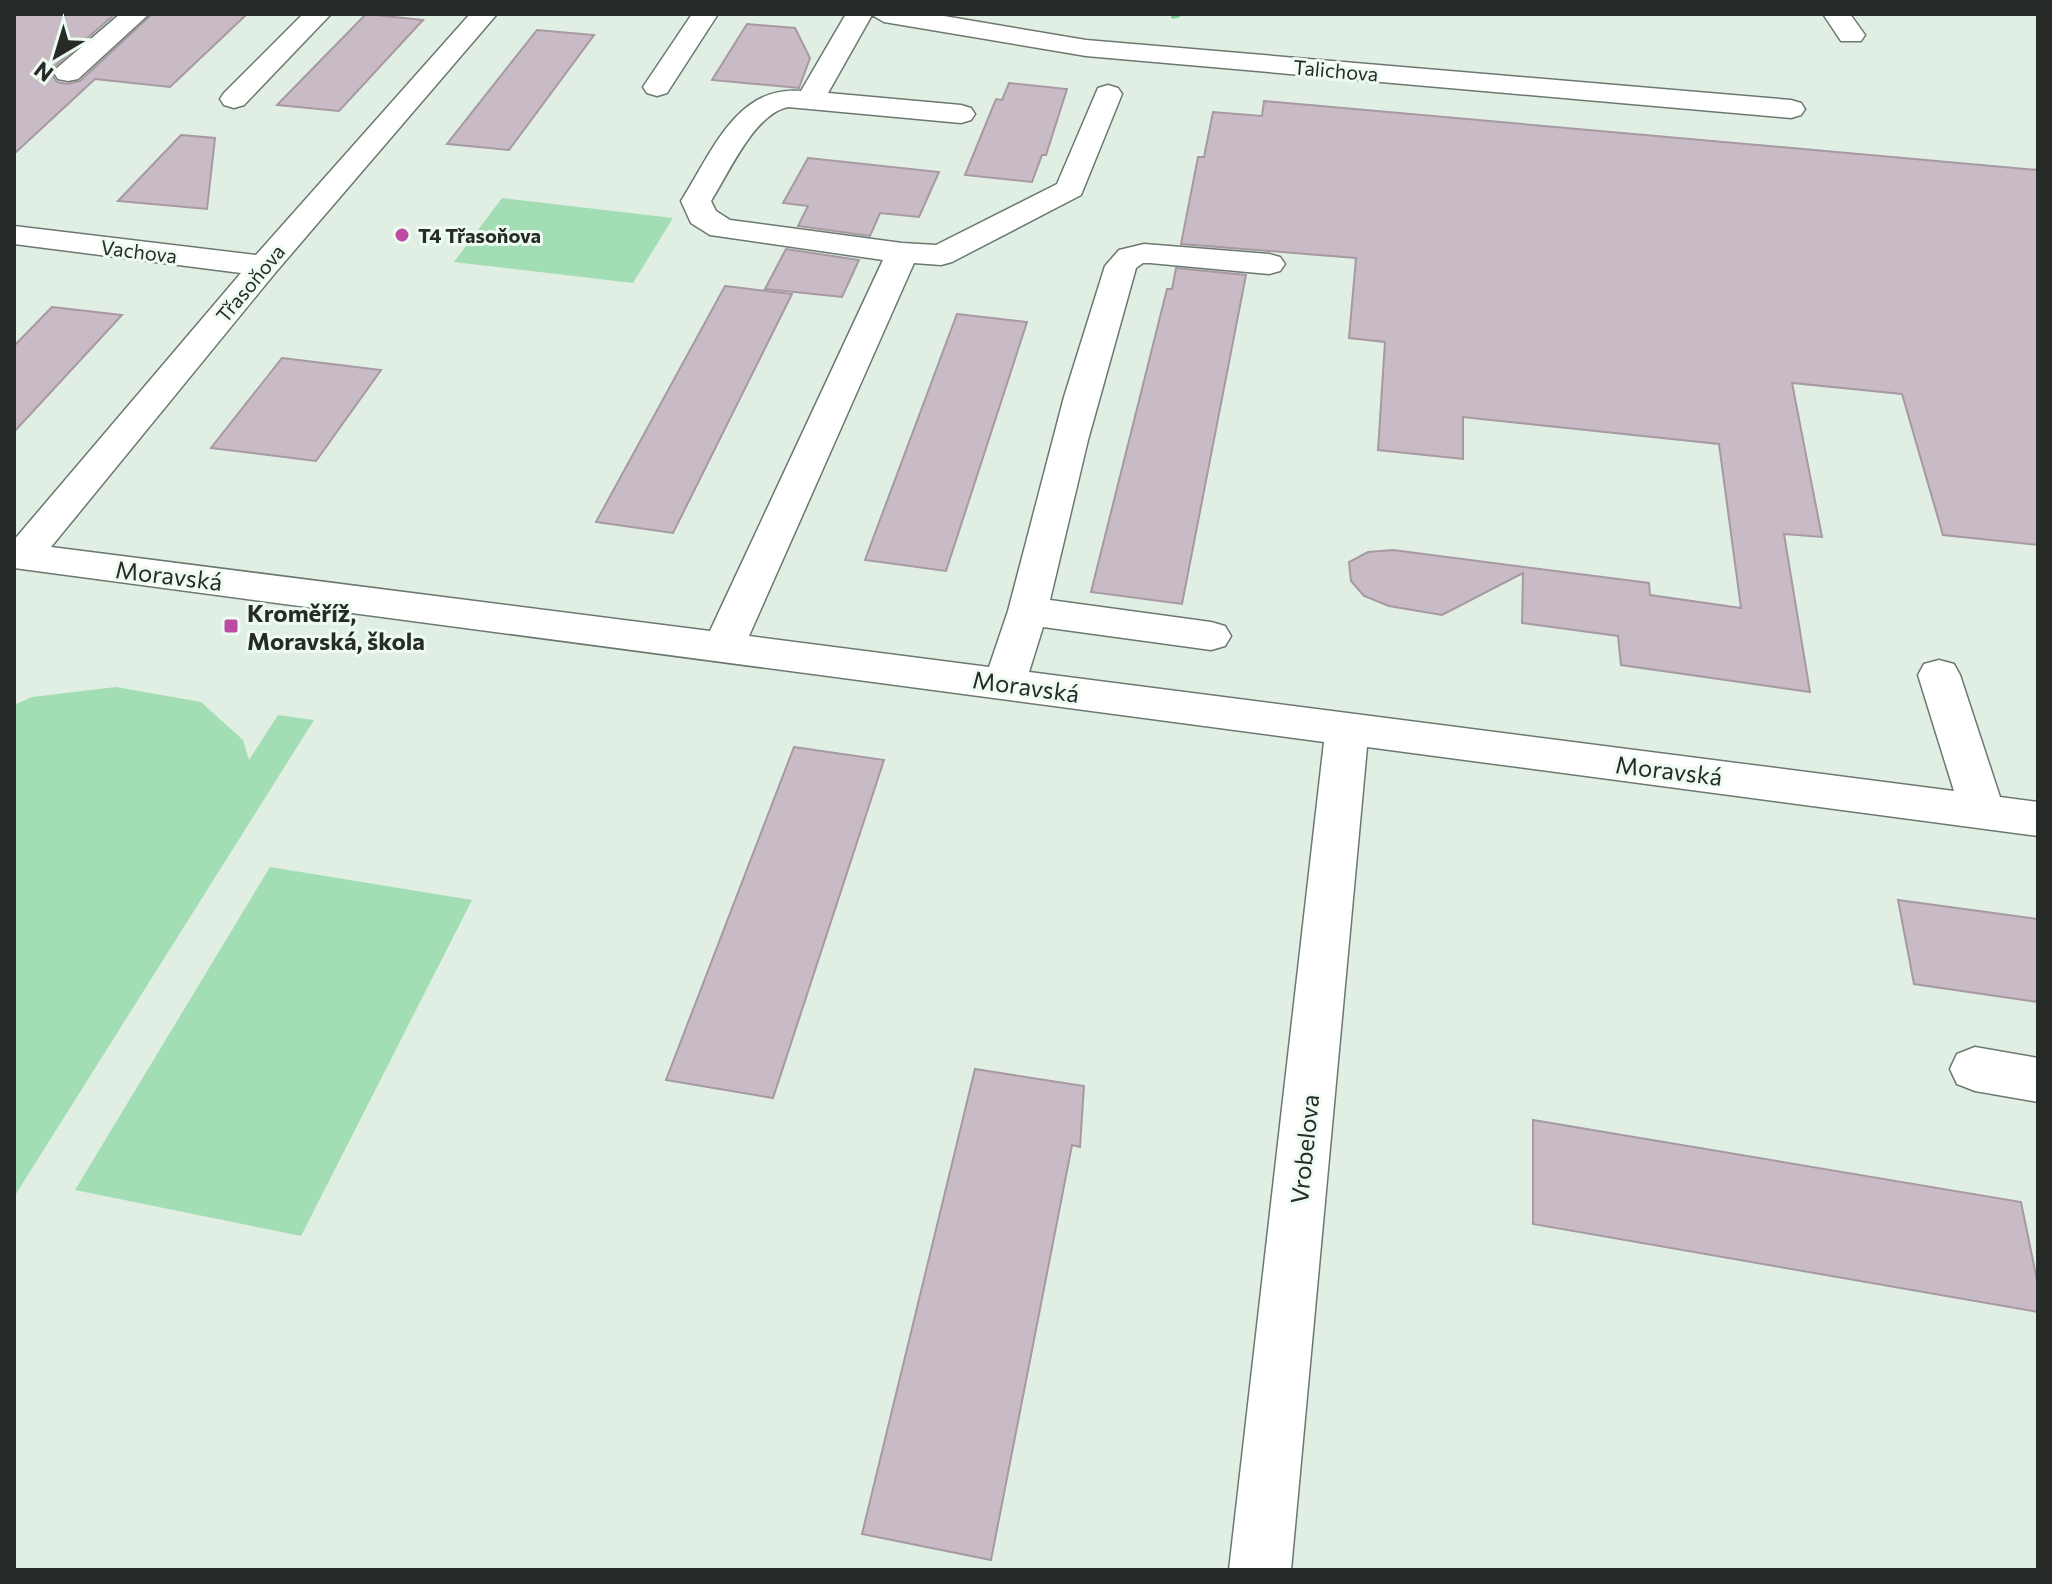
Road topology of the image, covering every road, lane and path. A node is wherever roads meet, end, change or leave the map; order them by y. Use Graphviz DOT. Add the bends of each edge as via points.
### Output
graph roads {
  1 [pos="136,14"];
  2 [pos="318,14"];
  3 [pos="484,14"];
  4 [pos="705,14"];
  5 [pos="859,14"];
  6 [pos="884,14"];
  7 [pos="948,19"];
  8 [pos="68,73"];
  9 [pos="657,87"];
  10 [pos="1108,94"];
  11 [pos="234,99"];
  12 [pos="810,100"];
  13 [pos="1791,109"];
  14 [pos="961,114"];
  15 [pos="14,235"];
  16 [pos="902,253"];
  17 [pos="1269,264"];
  18 [pos="264,266"];
  19 [pos="18,556"];
  20 [pos="1028,611"];
  21 [pos="1211,636"];
  22 [pos="724,646"];
  23 [pos="1939,675"];
  24 [pos="1005,683"];
  25 [pos="1347,728"];
  26 [pos="1982,811"];
  27 [pos="2038,819"];
  28 [pos="1975,1069"];
  29 [pos="2038,1080"];
  30 [pos="1260,1570"];
  1 -- 8 [label="street"];
  2 -- 11 [label="street"];
  3 -- 18 [label="street, Třasoňova"];
  4 -- 9 [label="street"];
  5 -- 12 [label="street"];
  6 -- 7 [label="street, Talichova"];
  7 -- 13 [label="street, Talichova" via="1090,39"];
  10 -- 16 [label="street" via="1070,189 941,255"];
  12 -- 14 [label="street"];
  12 -- 16 [label="street" via="769,102 749,117 696,201 702,216 721,228"];
  15 -- 18 [label="street, Vachova"];
  16 -- 22 [label="street"];
  17 -- 20 [label="street" via="1150,253 1125,259 1091,363"];
  18 -- 19 [label="street, Třasoňova"];
  19 -- 22 [label="street, Moravská"];
  20 -- 21 [label="street"];
  20 -- 24 [label="street"];
  22 -- 24 [label="street, Moravská"];
  23 -- 26 [label="street"];
  24 -- 25 [label="street, Moravská"];
  25 -- 26 [label="street, Moravská"];
  25 -- 30 [label="street, Vrobelova"];
  26 -- 27 [label="street, Moravská"];
  28 -- 29 [label="street"];
}
